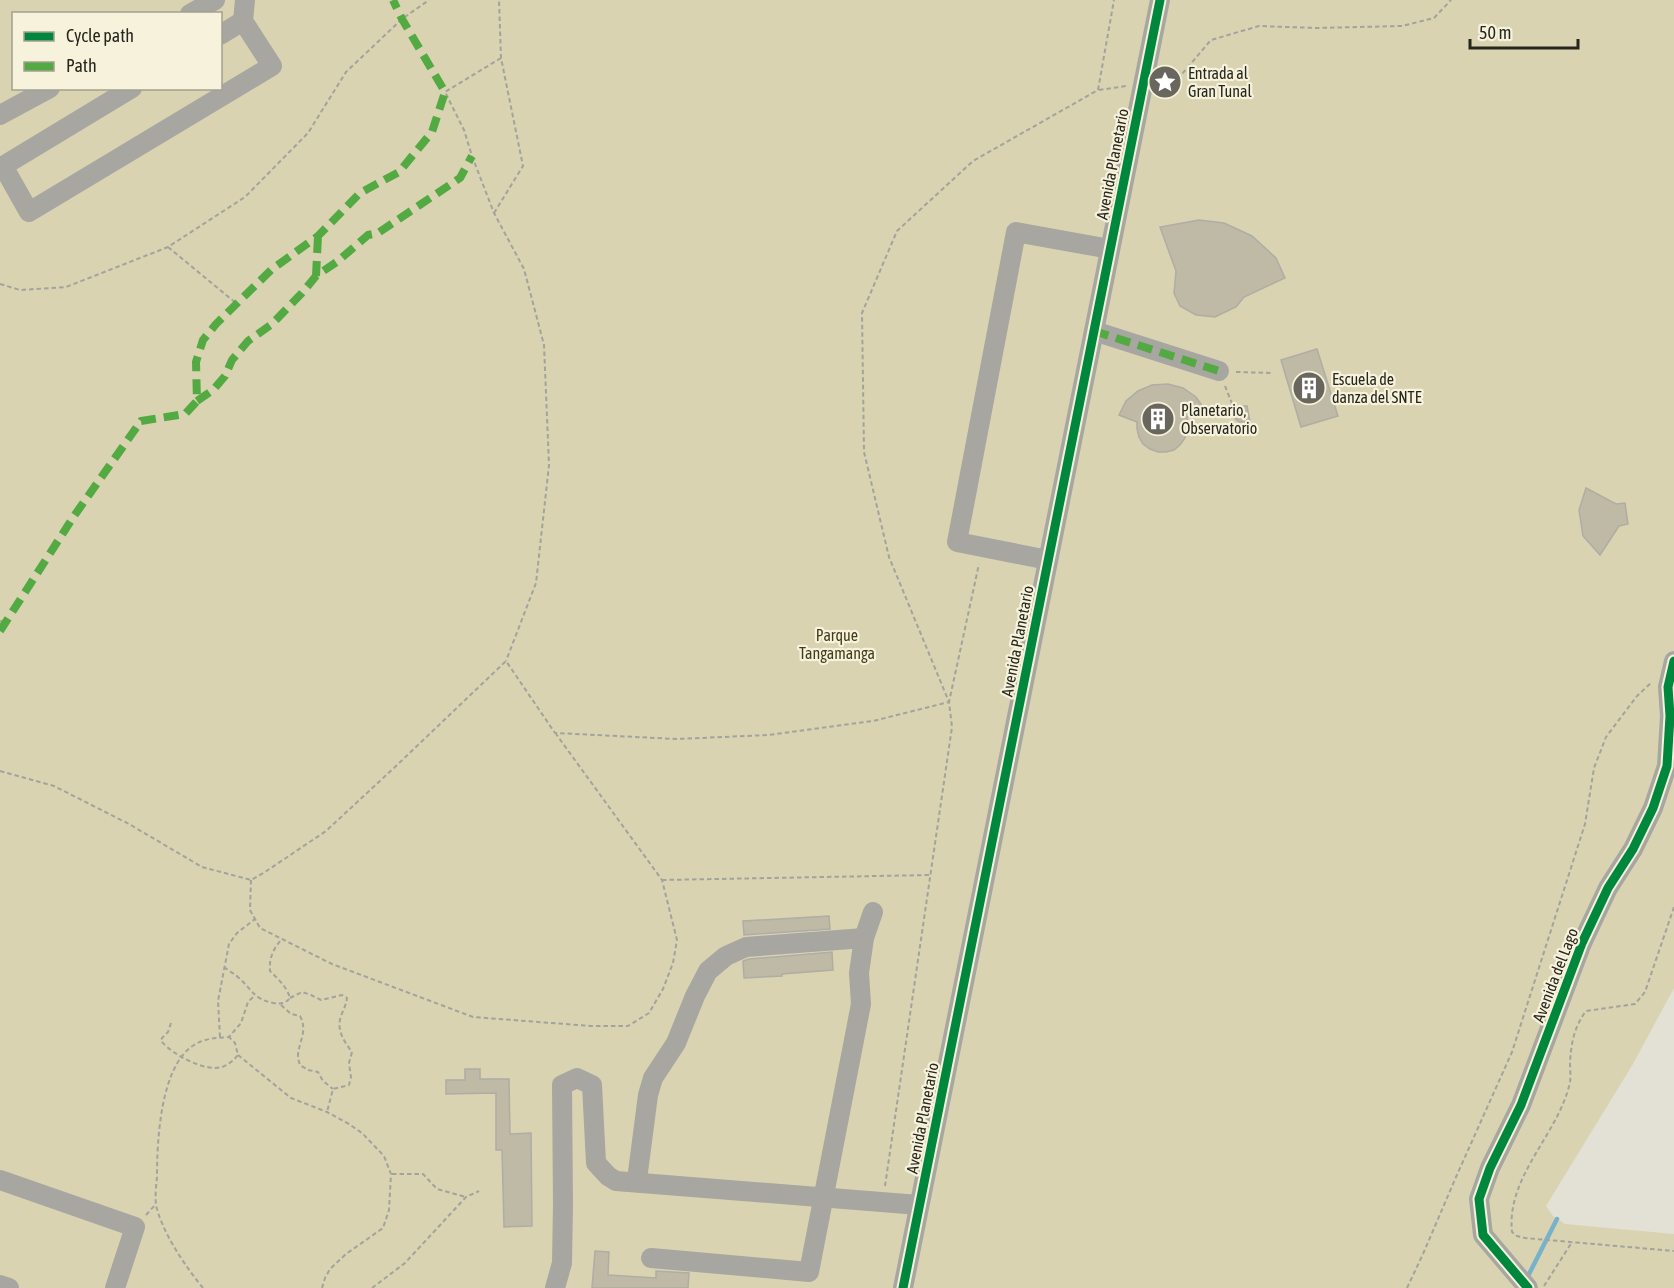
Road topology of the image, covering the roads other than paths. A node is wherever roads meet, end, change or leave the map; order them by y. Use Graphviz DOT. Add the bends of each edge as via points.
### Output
graph roads {
  1 [pos="215,0"];
  2 [pos="245,0"];
  3 [pos="1160,0"];
  4 [pos="194,12"];
  5 [pos="243,21"];
  6 [pos="222,34"];
  7 [pos="46,90"];
  8 [pos="129,90"];
  9 [pos="0,115"];
  10 [pos="1110,249"];
  11 [pos="1094,331"];
  12 [pos="1219,371"];
  13 [pos="1048,560"];
  14 [pos="1673,663"];
  15 [pos="873,912"];
  16 [pos="864,939"];
  17 [pos="638,1172"];
  18 [pos="608,1176"];
  19 [pos="0,1180"];
  20 [pos="825,1192"];
  21 [pos="920,1200"];
  22 [pos="651,1258"];
  23 [pos="1524,1284"];
  24 [pos="0,1285"];
  25 [pos="9,1288"];
  26 [pos="115,1288"];
  27 [pos="555,1288"];
  28 [pos="903,1288"];
  1 -- 4 [label="street"];
  2 -- 5 [label="street"];
  3 -- 10 [label="street, Avenida Planetario"];
  5 -- 6 [label="street"];
  5 -- 8 [label="street" via="272,66 29,212 3,166"];
  7 -- 9 [label="street"];
  10 -- 11 [label="street, Avenida Planetario"];
  10 -- 13 [label="street" via="1016,232 957,542"];
  11 -- 12 [label="street"];
  11 -- 13 [label="street, Avenida Planetario"];
  13 -- 21 [label="street, Avenida Planetario"];
  14 -- 23 [label="street, Avenida del Lago" via="1668,687 1667,765 1653,808 1582,943 1521,1106 1490,1167 1479,1199 1483,1235"];
  15 -- 16 [label="street"];
  16 -- 17 [label="street" via="746,947 726,956 708,971 676,1043 652,1078"];
  16 -- 20 [label="street" via="859,973 861,1004"];
  17 -- 18 [label="street" via="617,1171"];
  17 -- 20 [label="street"];
  18 -- 20 [label="street" via="616,1181"];
  18 -- 27 [label="street" via="596,1163 592,1085 577,1078 562,1085 562,1263"];
  19 -- 26 [label="street" via="135,1227"];
  20 -- 21 [label="street"];
  20 -- 21 [label="street" via="885,1192"];
  20 -- 22 [label="street" via="809,1272"];
  21 -- 28 [label="street, Avenida Planetario"];
  24 -- 25 [label="street"];
}
